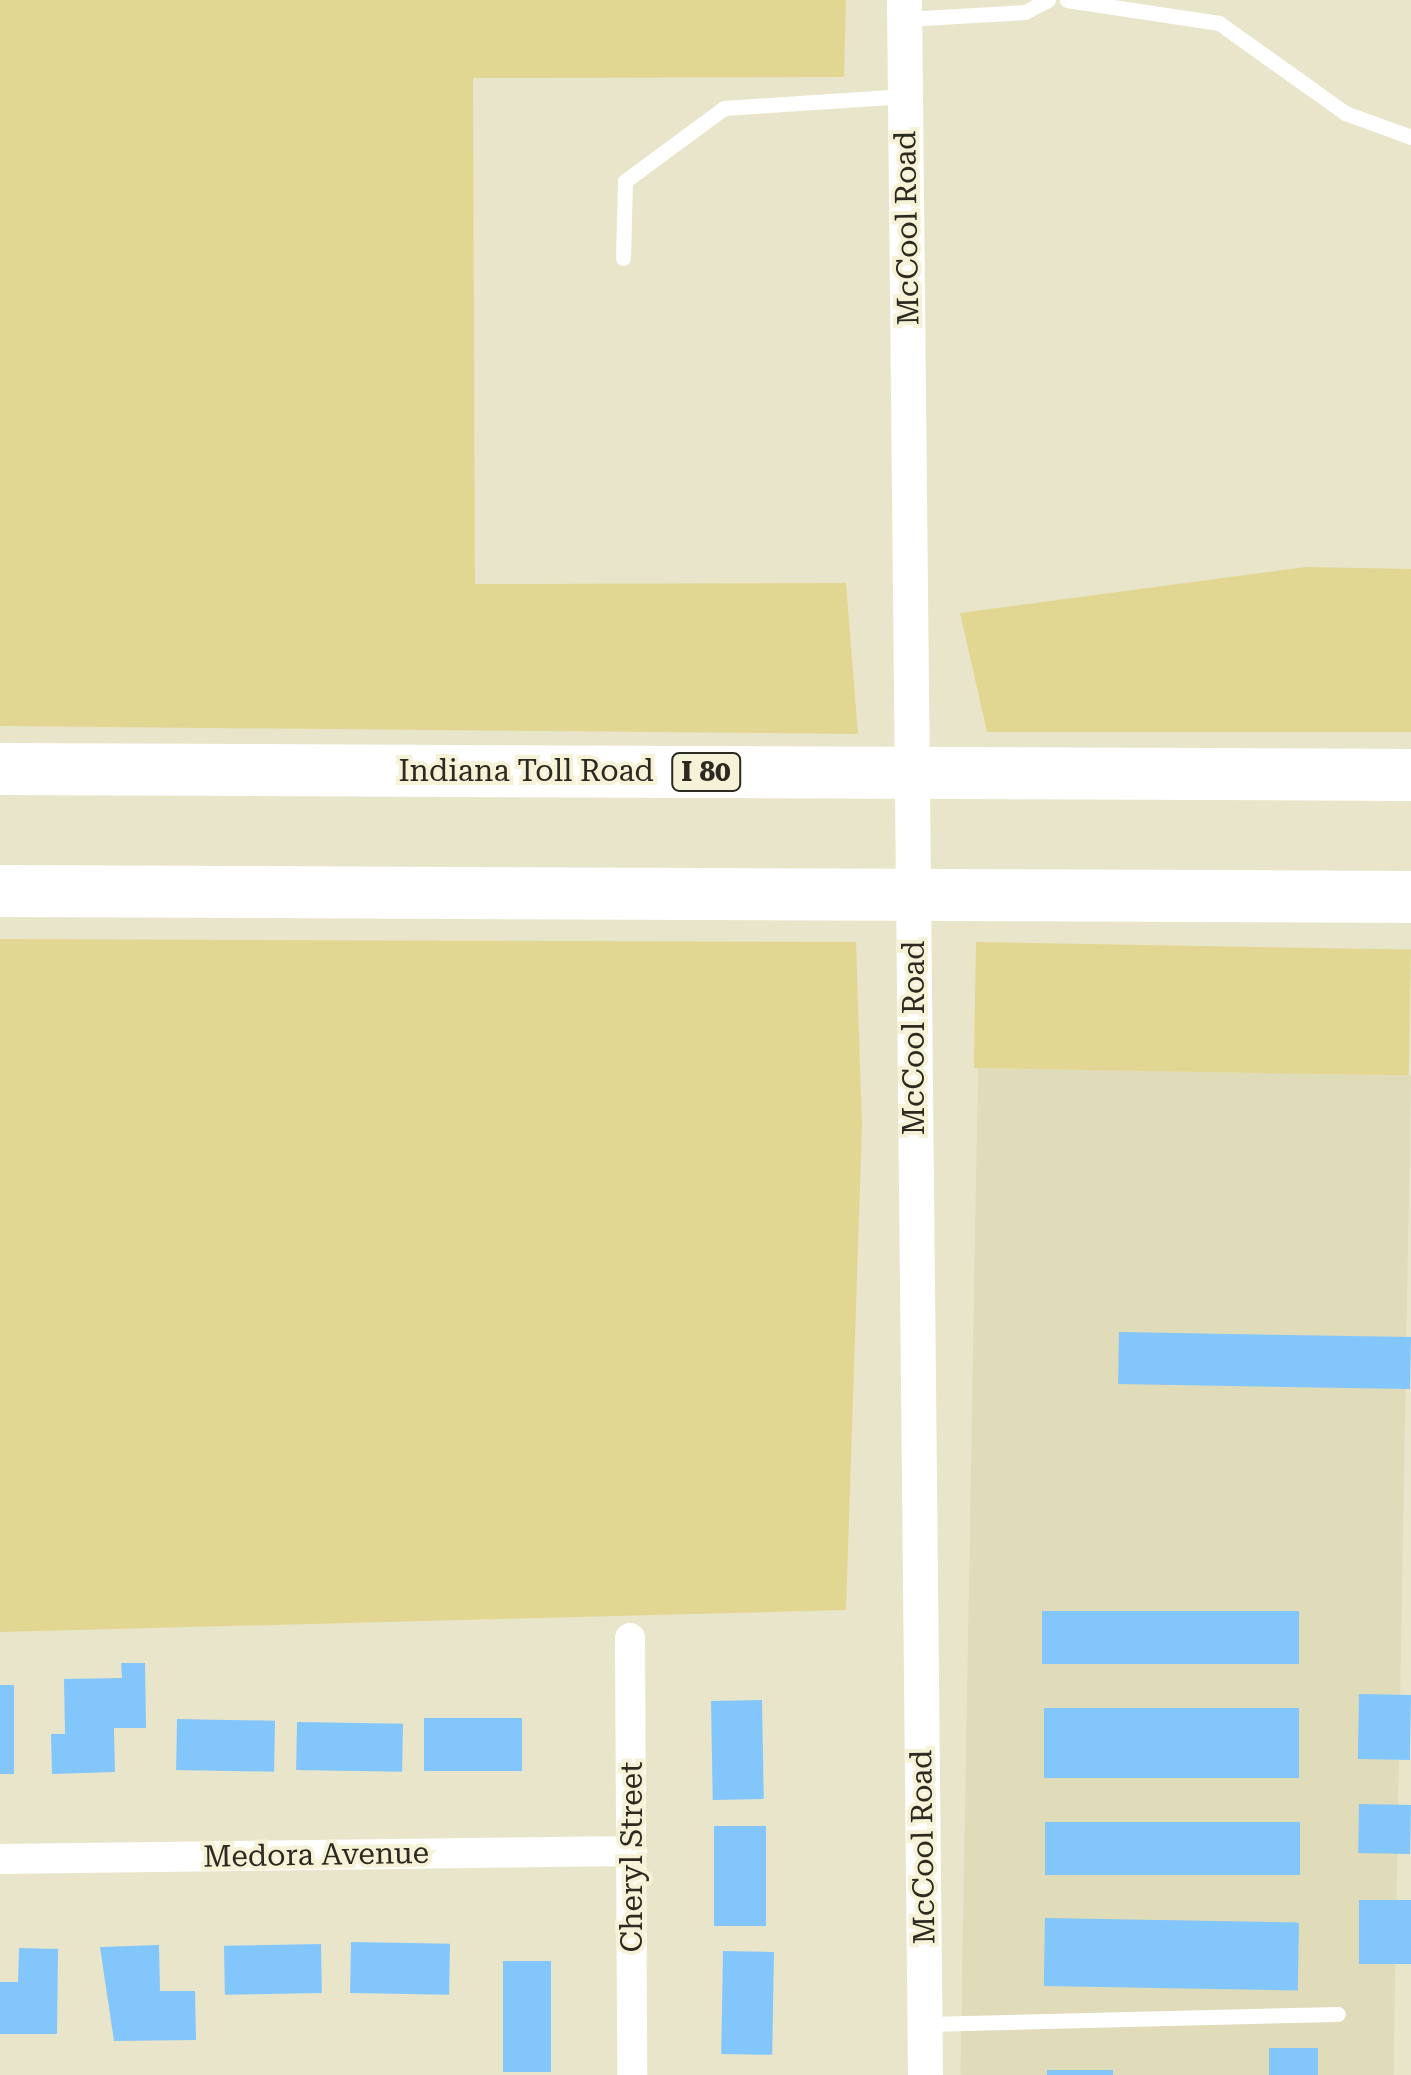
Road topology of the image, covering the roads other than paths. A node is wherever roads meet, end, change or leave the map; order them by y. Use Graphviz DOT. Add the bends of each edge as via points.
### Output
graph roads {
  1 [pos="1048,0"];
  2 [pos="1067,0"];
  3 [pos="905,9"];
  4 [pos="906,96"];
  5 [pos="1411,137"];
  6 [pos="622,258"];
  7 [pos="0,769"];
  8 [pos="1411,775"];
  9 [pos="0,892"];
  10 [pos="1411,896"];
  11 [pos="630,1638"];
  12 [pos="632,1851"];
  13 [pos="0,1859"];
  14 [pos="1338,2014"];
  15 [pos="924,2024"];
  16 [pos="632,2075"];
  17 [pos="925,2075"];
  1 -- 3 [label="lane" via="1026,12"];
  2 -- 5 [label="lane" via="1219,23 1345,113"];
  3 -- 4 [label="street, McCool Road"];
  4 -- 6 [label="lane" via="724,108 625,181"];
  4 -- 15 [label="street, McCool Road"];
  7 -- 8 [label="highway, Indiana Toll Road / I 80"];
  9 -- 10 [label="highway"];
  11 -- 12 [label="street, Cheryl Street"];
  12 -- 13 [label="street, Medora Avenue"];
  12 -- 16 [label="street, Cheryl Street"];
  14 -- 15 [label="lane"];
  15 -- 17 [label="street, McCool Road"];
}
